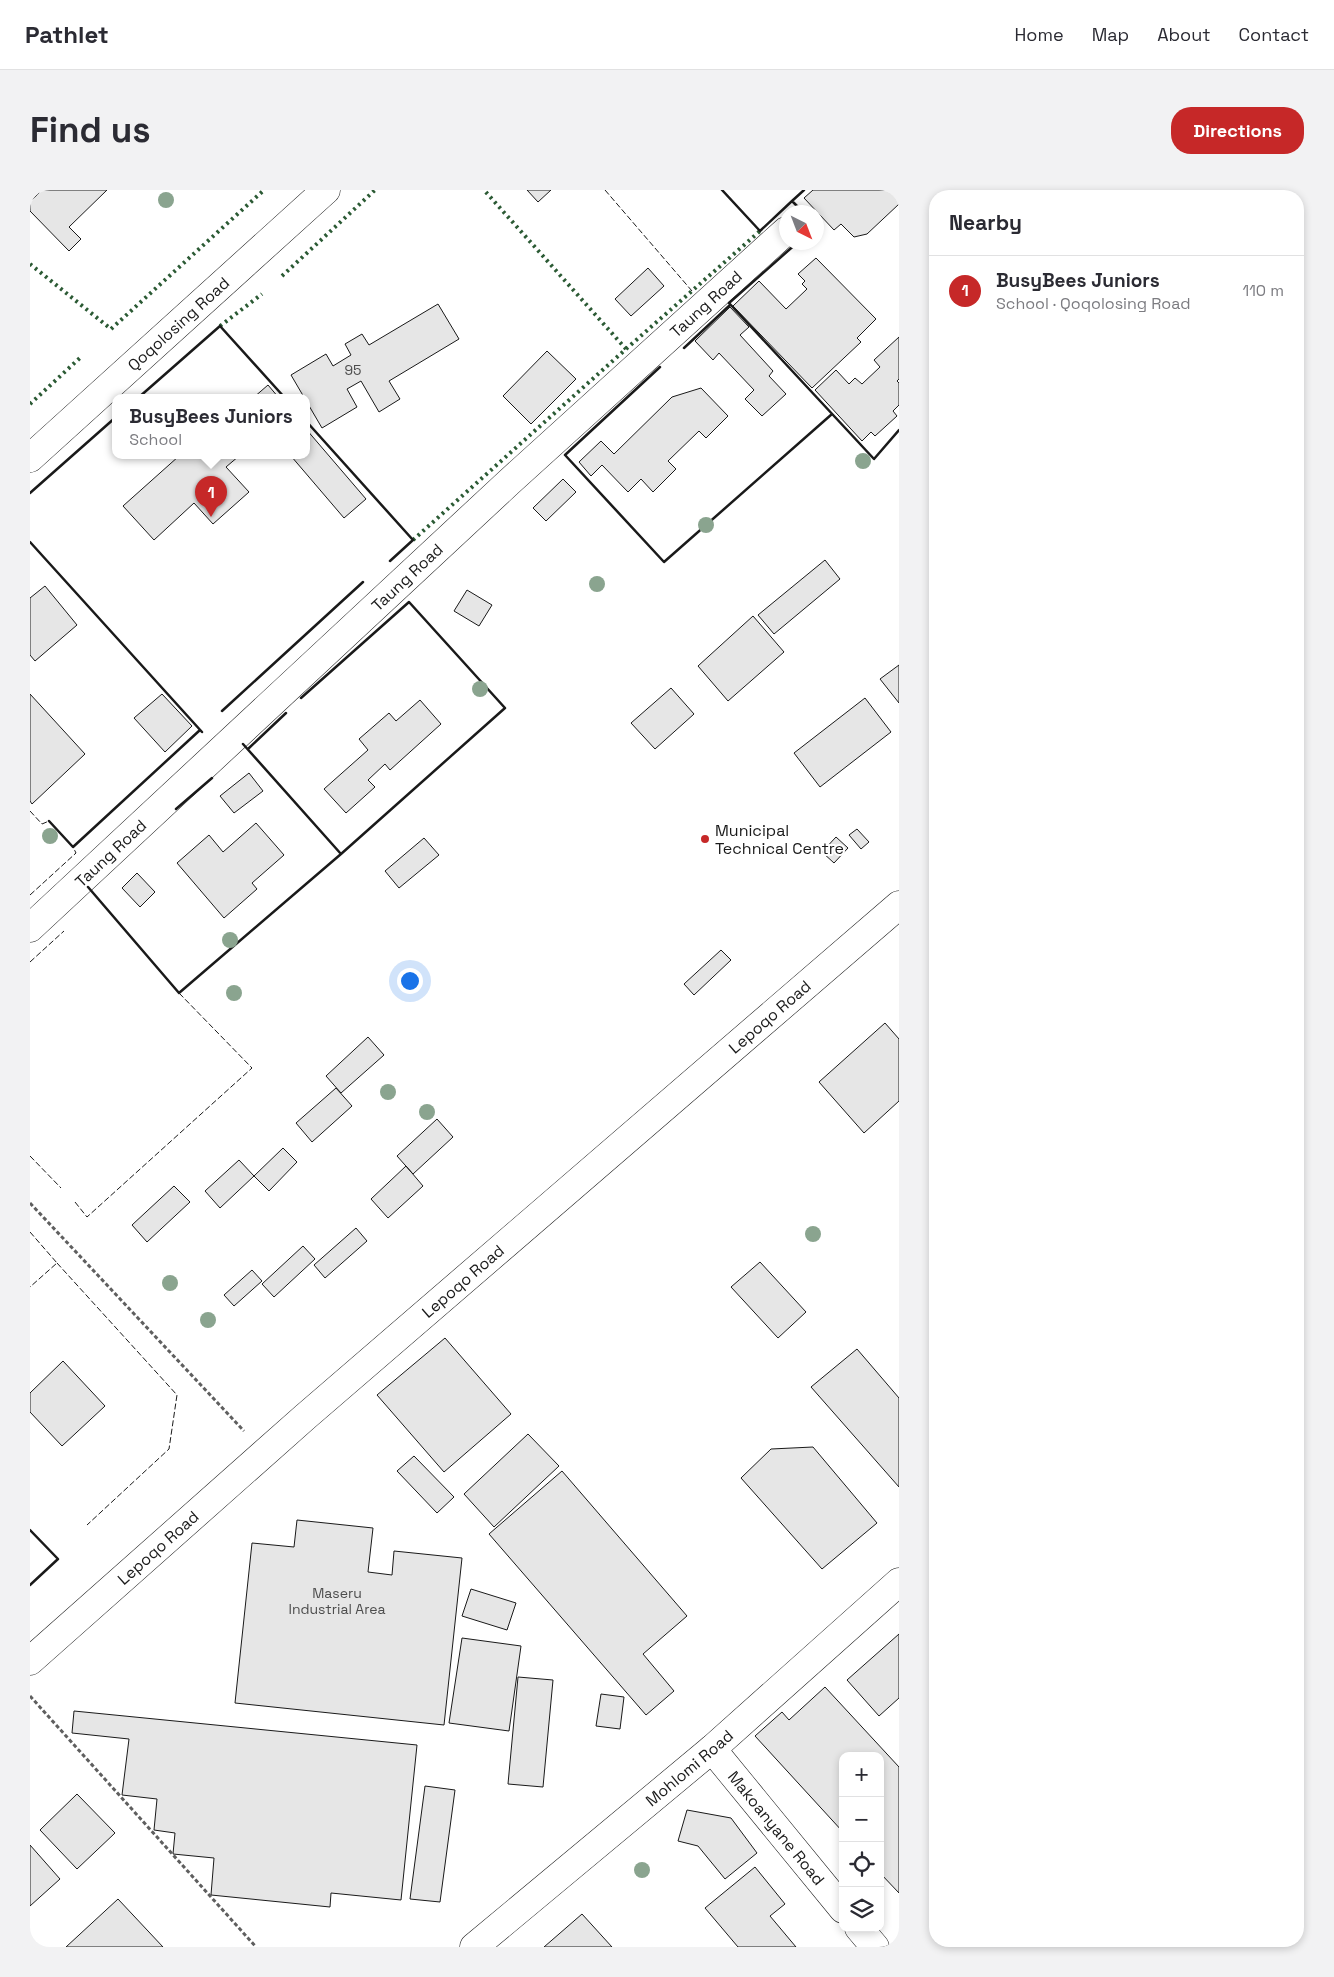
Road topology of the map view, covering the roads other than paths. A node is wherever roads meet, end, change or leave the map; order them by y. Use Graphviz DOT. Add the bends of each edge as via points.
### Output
graph roads {
  1 [pos="326,190"];
  2 [pos="779,237"];
  3 [pos="30,458"];
  4 [pos="899,906"];
  5 [pos="30,928"];
  6 [pos="899,1582"];
  7 [pos="30,1661"];
  8 [pos="712,1749"];
  9 [pos="839,1904"];
  10 [pos="862,1932"];
  11 [pos="474,1947"];
  12 [pos="875,1947"];
  1 -- 3 [label="street, Qoqolosing Road"];
  2 -- 5 [label="street, Taung Road" via="500,490"];
  4 -- 7 [label="street, Lepoqo Road"];
  6 -- 8 [label="street, Mohlomi Road"];
  8 -- 9 [label="street, Makoanyane Road"];
  8 -- 11 [label="street, Mohlomi Road"];
  10 -- 12 [label="street"];
}
